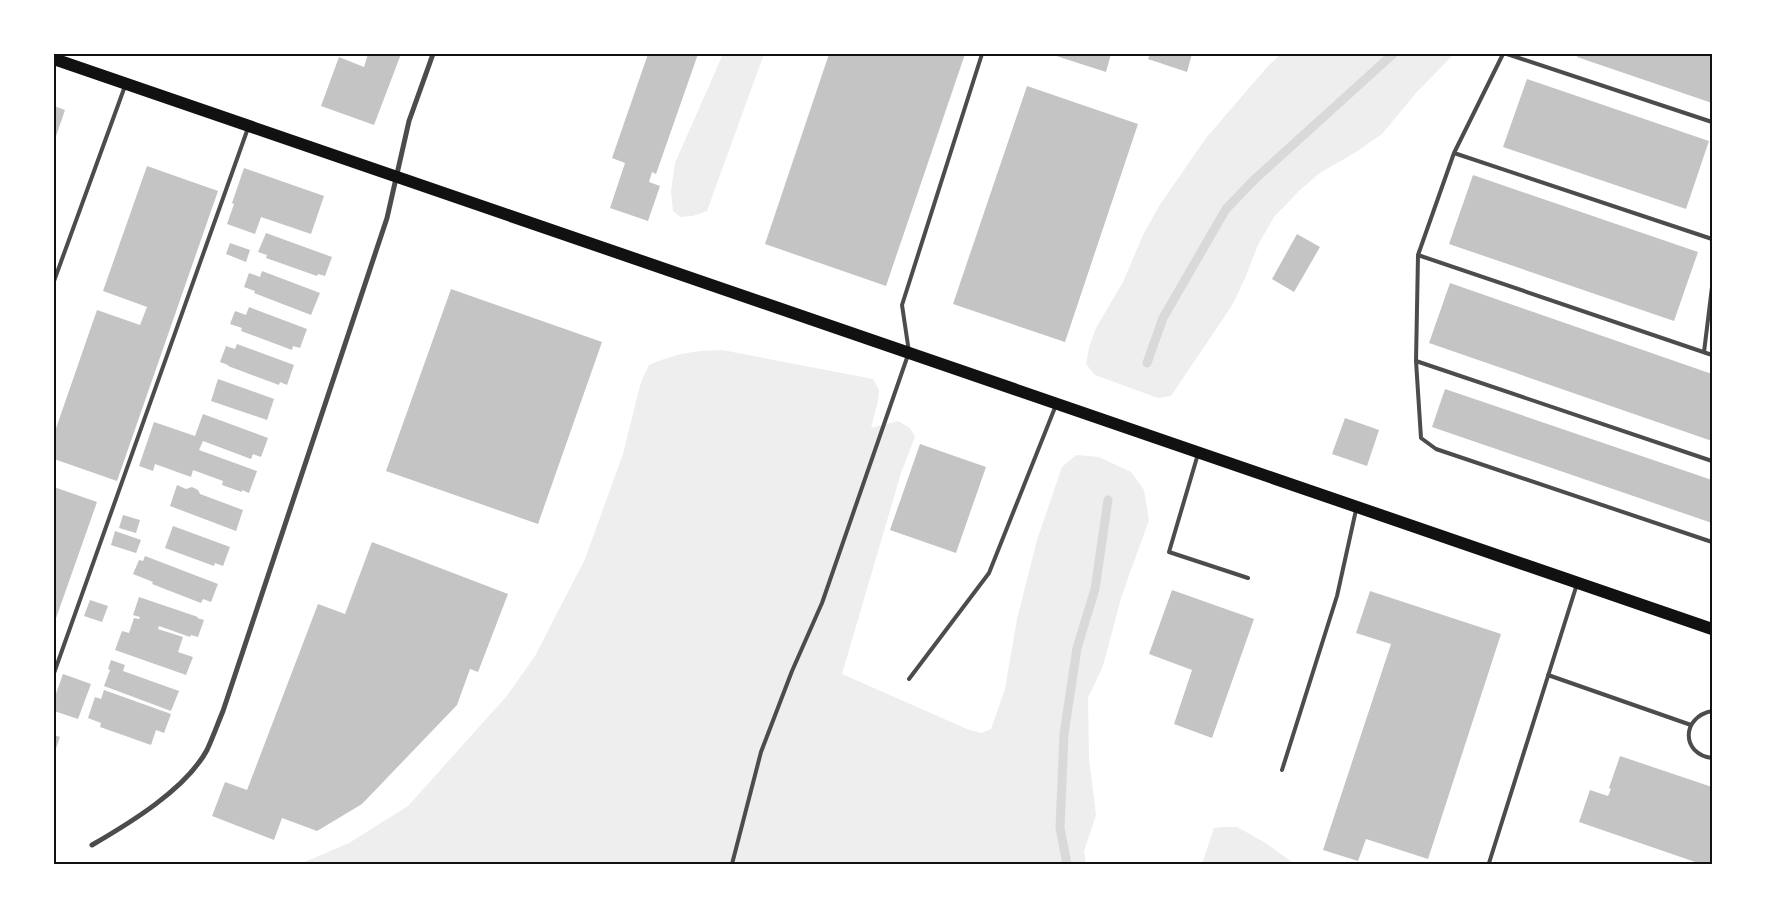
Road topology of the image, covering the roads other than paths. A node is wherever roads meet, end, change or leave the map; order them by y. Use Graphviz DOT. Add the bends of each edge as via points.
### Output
graph roads {
  1 [pos="433,54"];
  2 [pos="982,54"];
  3 [pos="1503,54"];
  4 [pos="1507,54"];
  5 [pos="54,59"];
  6 [pos="126,84"];
  7 [pos="1712,122"];
  8 [pos="249,126"];
  9 [pos="1454,153"];
  10 [pos="396,177"];
  11 [pos="1712,238"];
  12 [pos="1418,255"];
  13 [pos="54,282"];
  14 [pos="1712,287"];
  15 [pos="909,352"];
  16 [pos="1704,352"];
  17 [pos="1712,355"];
  18 [pos="1416,361"];
  19 [pos="1057,403"];
  20 [pos="1198,452"];
  21 [pos="1712,461"];
  22 [pos="1357,506"];
  23 [pos="1712,542"];
  24 [pos="1248,578"];
  25 [pos="1577,582"];
  26 [pos="1712,628"];
  27 [pos="54,673"];
  28 [pos="1548,675"];
  29 [pos="909,678"];
  30 [pos="1712,711"];
  31 [pos="1691,725"];
  32 [pos="1712,758"];
  33 [pos="1282,770"];
  34 [pos="92,845"];
  35 [pos="1489,863"];
  36 [pos="732,864"];
  1 -- 10 [label="street" via="409,121"];
  2 -- 15 [label="lane" via="902,305"];
  3 -- 9 [label="lane"];
  4 -- 7 [label="lane"];
  5 -- 6 [label="main road"];
  6 -- 8 [label="main road"];
  6 -- 13 [label="lane"];
  8 -- 10 [label="main road"];
  8 -- 27 [label="lane"];
  9 -- 11 [label="lane"];
  9 -- 12 [label="lane"];
  10 -- 15 [label="main road"];
  10 -- 34 [label="street" via="388,218 226,701 206,751 187,778 127,824"];
  12 -- 16 [label="lane"];
  12 -- 18 [label="lane"];
  14 -- 16 [label="lane"];
  15 -- 19 [label="main road"];
  15 -- 36 [label="lane" via="822,603 761,752"];
  16 -- 17 [label="lane"];
  18 -- 21 [label="lane"];
  18 -- 23 [label="lane" via="1421,438 1436,449"];
  19 -- 20 [label="main road"];
  19 -- 29 [label="lane" via="989,573"];
  20 -- 22 [label="main road"];
  20 -- 24 [label="lane" via="1169,552"];
  22 -- 25 [label="main road"];
  22 -- 33 [label="lane" via="1337,596"];
  25 -- 26 [label="main road"];
  25 -- 28 [label="lane"];
  28 -- 31 [label="lane"];
  28 -- 35 [label="lane"];
  30 -- 31 [label="lane" via="1696,717"];
  31 -- 32 [label="lane" via="1688,734 1695,751"];
}
